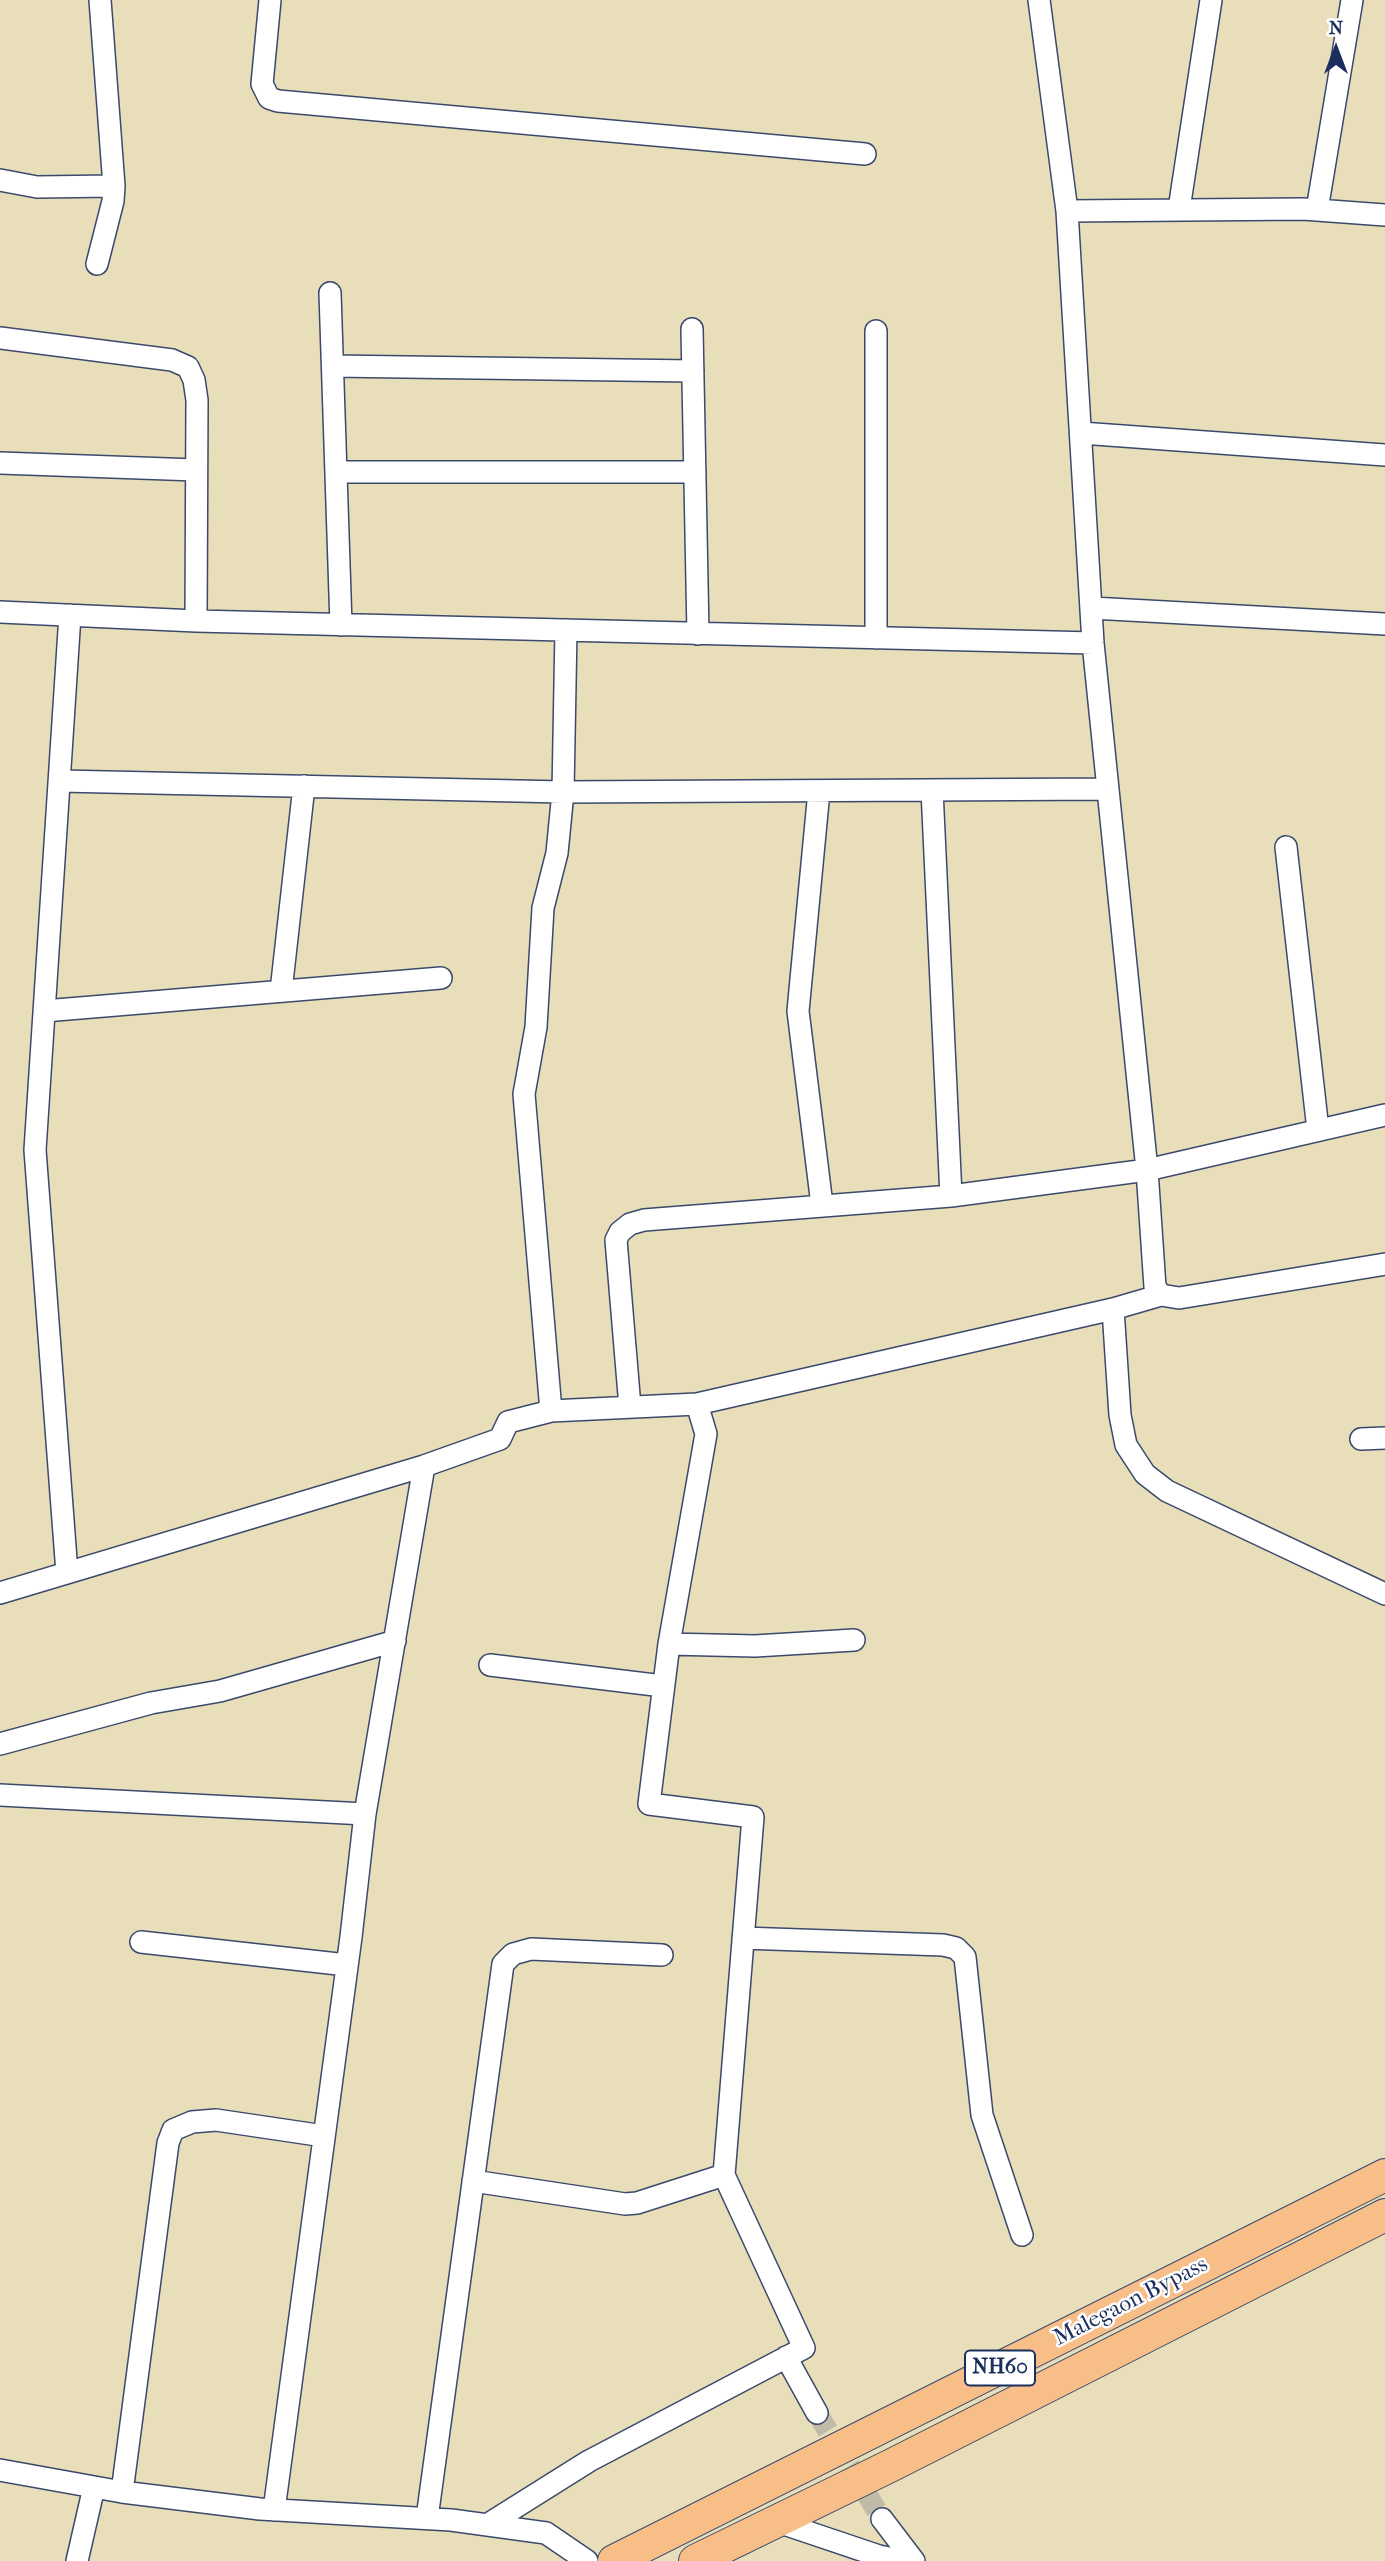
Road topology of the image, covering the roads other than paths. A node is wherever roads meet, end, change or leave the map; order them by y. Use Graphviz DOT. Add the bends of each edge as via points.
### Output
graph roads {
  1 [pos="100,0"];
  2 [pos="270,0"];
  3 [pos="1039,0"];
  4 [pos="1211,0"];
  5 [pos="1352,0"];
  6 [pos="865,154"];
  7 [pos="0,180"];
  8 [pos="114,186"];
  9 [pos="1179,209"];
  10 [pos="1317,210"];
  11 [pos="1067,211"];
  12 [pos="1385,215"];
  13 [pos="97,264"];
  14 [pos="330,293"];
  15 [pos="692,329"];
  16 [pos="876,331"];
  17 [pos="0,338"];
  18 [pos="333,366"];
  19 [pos="693,371"];
  20 [pos="1081,433"];
  21 [pos="1385,455"];
  22 [pos="0,463"];
  23 [pos="196,470"];
  24 [pos="336,472"];
  25 [pos="695,472"];
  26 [pos="1092,608"];
  27 [pos="0,612"];
  28 [pos="70,615"];
  29 [pos="196,621"];
  30 [pos="1385,624"];
  31 [pos="341,625"];
  32 [pos="566,630"];
  33 [pos="698,634"];
  34 [pos="876,638"];
  35 [pos="1093,643"];
  36 [pos="61,781"];
  37 [pos="304,786"];
  38 [pos="1107,789"];
  39 [pos="932,790"];
  40 [pos="819,791"];
  41 [pos="563,792"];
  42 [pos="1286,847"];
  43 [pos="441,978"];
  44 [pos="281,991"];
  45 [pos="44,1011"];
  46 [pos="1385,1115"];
  47 [pos="1318,1130"];
  48 [pos="1147,1170"];
  49 [pos="951,1196"];
  50 [pos="822,1206"];
  51 [pos="1385,1264"];
  52 [pos="1161,1295"];
  53 [pos="1113,1309"];
  54 [pos="697,1404"];
  55 [pos="630,1407"];
  56 [pos="551,1411"];
  57 [pos="1385,1438"];
  58 [pos="1361,1439"];
  59 [pos="424,1466"];
  60 [pos="67,1573"];
  61 [pos="0,1593"];
  62 [pos="1385,1594"];
  63 [pos="854,1640"];
  64 [pos="395,1641"];
  65 [pos="668,1644"];
  66 [pos="490,1665"];
  67 [pos="663,1686"];
  68 [pos="0,1744"];
  69 [pos="0,1794"];
  70 [pos="365,1814"];
  71 [pos="743,1937"];
  72 [pos="141,1942"];
  73 [pos="662,1955"];
  74 [pos="347,1965"];
  75 [pos="324,2136"];
  76 [pos="724,2175"];
  77 [pos="1385,2175"];
  78 [pos="473,2180"];
  79 [pos="1385,2215"];
  80 [pos="1022,2235"];
  81 [pos="786,2357"];
  82 [pos="817,2413"];
  83 [pos="0,2470"];
  84 [pos="94,2487"];
  85 [pos="122,2492"];
  86 [pos="274,2510"];
  87 [pos="427,2518"];
  88 [pos="882,2519"];
  89 [pos="775,2521"];
  90 [pos="487,2525"];
  91 [pos="77,2561"];
  92 [pos="587,2561"];
  93 [pos="614,2561"];
  94 [pos="695,2561"];
  95 [pos="903,2561"];
  1 -- 8 [label="street"];
  2 -- 6 [label="street" via="262,84 269,97 278,101"];
  3 -- 11 [label="street"];
  4 -- 9 [label="street"];
  5 -- 10 [label="street"];
  7 -- 8 [label="street" via="37,187"];
  8 -- 13 [label="street"];
  9 -- 10 [label="street"];
  9 -- 11 [label="street"];
  10 -- 12 [label="street"];
  11 -- 20 [label="street"];
  14 -- 18 [label="street"];
  15 -- 19 [label="street"];
  16 -- 34 [label="street"];
  17 -- 23 [label="street" via="172,360 188,367 197,400"];
  18 -- 19 [label="street"];
  18 -- 24 [label="street"];
  19 -- 25 [label="street"];
  20 -- 21 [label="street"];
  20 -- 26 [label="street"];
  22 -- 23 [label="street"];
  23 -- 29 [label="street"];
  24 -- 25 [label="street"];
  24 -- 31 [label="street"];
  25 -- 33 [label="street"];
  26 -- 30 [label="street"];
  26 -- 35 [label="street"];
  27 -- 28 [label="street"];
  28 -- 29 [label="street"];
  28 -- 36 [label="street"];
  29 -- 31 [label="street"];
  31 -- 32 [label="street"];
  32 -- 33 [label="street"];
  32 -- 41 [label="street"];
  33 -- 34 [label="street"];
  34 -- 35 [label="street"];
  35 -- 38 [label="street"];
  36 -- 37 [label="street"];
  36 -- 45 [label="street"];
  37 -- 41 [label="street"];
  37 -- 44 [label="street"];
  38 -- 39 [label="street"];
  38 -- 48 [label="street"];
  39 -- 40 [label="street"];
  39 -- 49 [label="street"];
  40 -- 41 [label="street"];
  40 -- 50 [label="street" via="798,1011"];
  41 -- 56 [label="street" via="557,853 543,908 537,1027 523,1094"];
  42 -- 47 [label="street"];
  43 -- 44 [label="street"];
  44 -- 45 [label="street"];
  45 -- 60 [label="street" via="36,1184"];
  46 -- 47 [label="street"];
  47 -- 48 [label="street"];
  48 -- 49 [label="street"];
  48 -- 52 [label="street" via="1155,1287"];
  49 -- 50 [label="street"];
  50 -- 55 [label="street" via="644,1220 620,1232 616,1240"];
  51 -- 52 [label="street" via="1179,1298"];
  52 -- 53 [label="street"];
  53 -- 54 [label="street"];
  53 -- 62 [label="street" via="1120,1415 1126,1445 1145,1474 1167,1491"];
  54 -- 55 [label="street"];
  54 -- 65 [label="street" via="706,1434"];
  55 -- 56 [label="street"];
  56 -- 59 [label="street" via="508,1422 500,1439"];
  57 -- 58 [label="street"];
  59 -- 60 [label="street"];
  59 -- 64 [label="street"];
  60 -- 61 [label="street"];
  63 -- 65 [label="street" via="771,1646"];
  64 -- 68 [label="street" via="220,1691 151,1703"];
  64 -- 70 [label="street"];
  65 -- 67 [label="street"];
  66 -- 67 [label="street"];
  67 -- 71 [label="street" via="649,1804 753,1817"];
  69 -- 70 [label="street"];
  70 -- 74 [label="street"];
  71 -- 76 [label="street"];
  71 -- 80 [label="street" via="943,1945 956,1948 965,1957 982,2115"];
  72 -- 74 [label="street"];
  73 -- 78 [label="street" via="531,1950 513,1954 503,1964"];
  74 -- 75 [label="street"];
  75 -- 85 [label="street" via="216,2120 173,2130"];
  75 -- 86 [label="street"];
  76 -- 78 [label="street" via="625,2204"];
  76 -- 81 [label="street" via="804,2348"];
  77 -- 93 [label="highway, Malegaon Bypass / NH60"];
  78 -- 87 [label="street"];
  79 -- 89 [label="highway, Malegaon Bypass / NH60"];
  81 -- 82 [label="street"];
  81 -- 90 [label="street" via="589,2460"];
  83 -- 84 [label="street"];
  84 -- 85 [label="street"];
  84 -- 91 [label="street"];
  85 -- 86 [label="street"];
  86 -- 87 [label="street"];
  87 -- 90 [label="street"];
  88 -- 95 [label="street"];
  89 -- 94 [label="highway, Malegaon Bypass / NH60"];
  89 -- 95 [label="street"];
  90 -- 92 [label="street" via="546,2533"];
}
